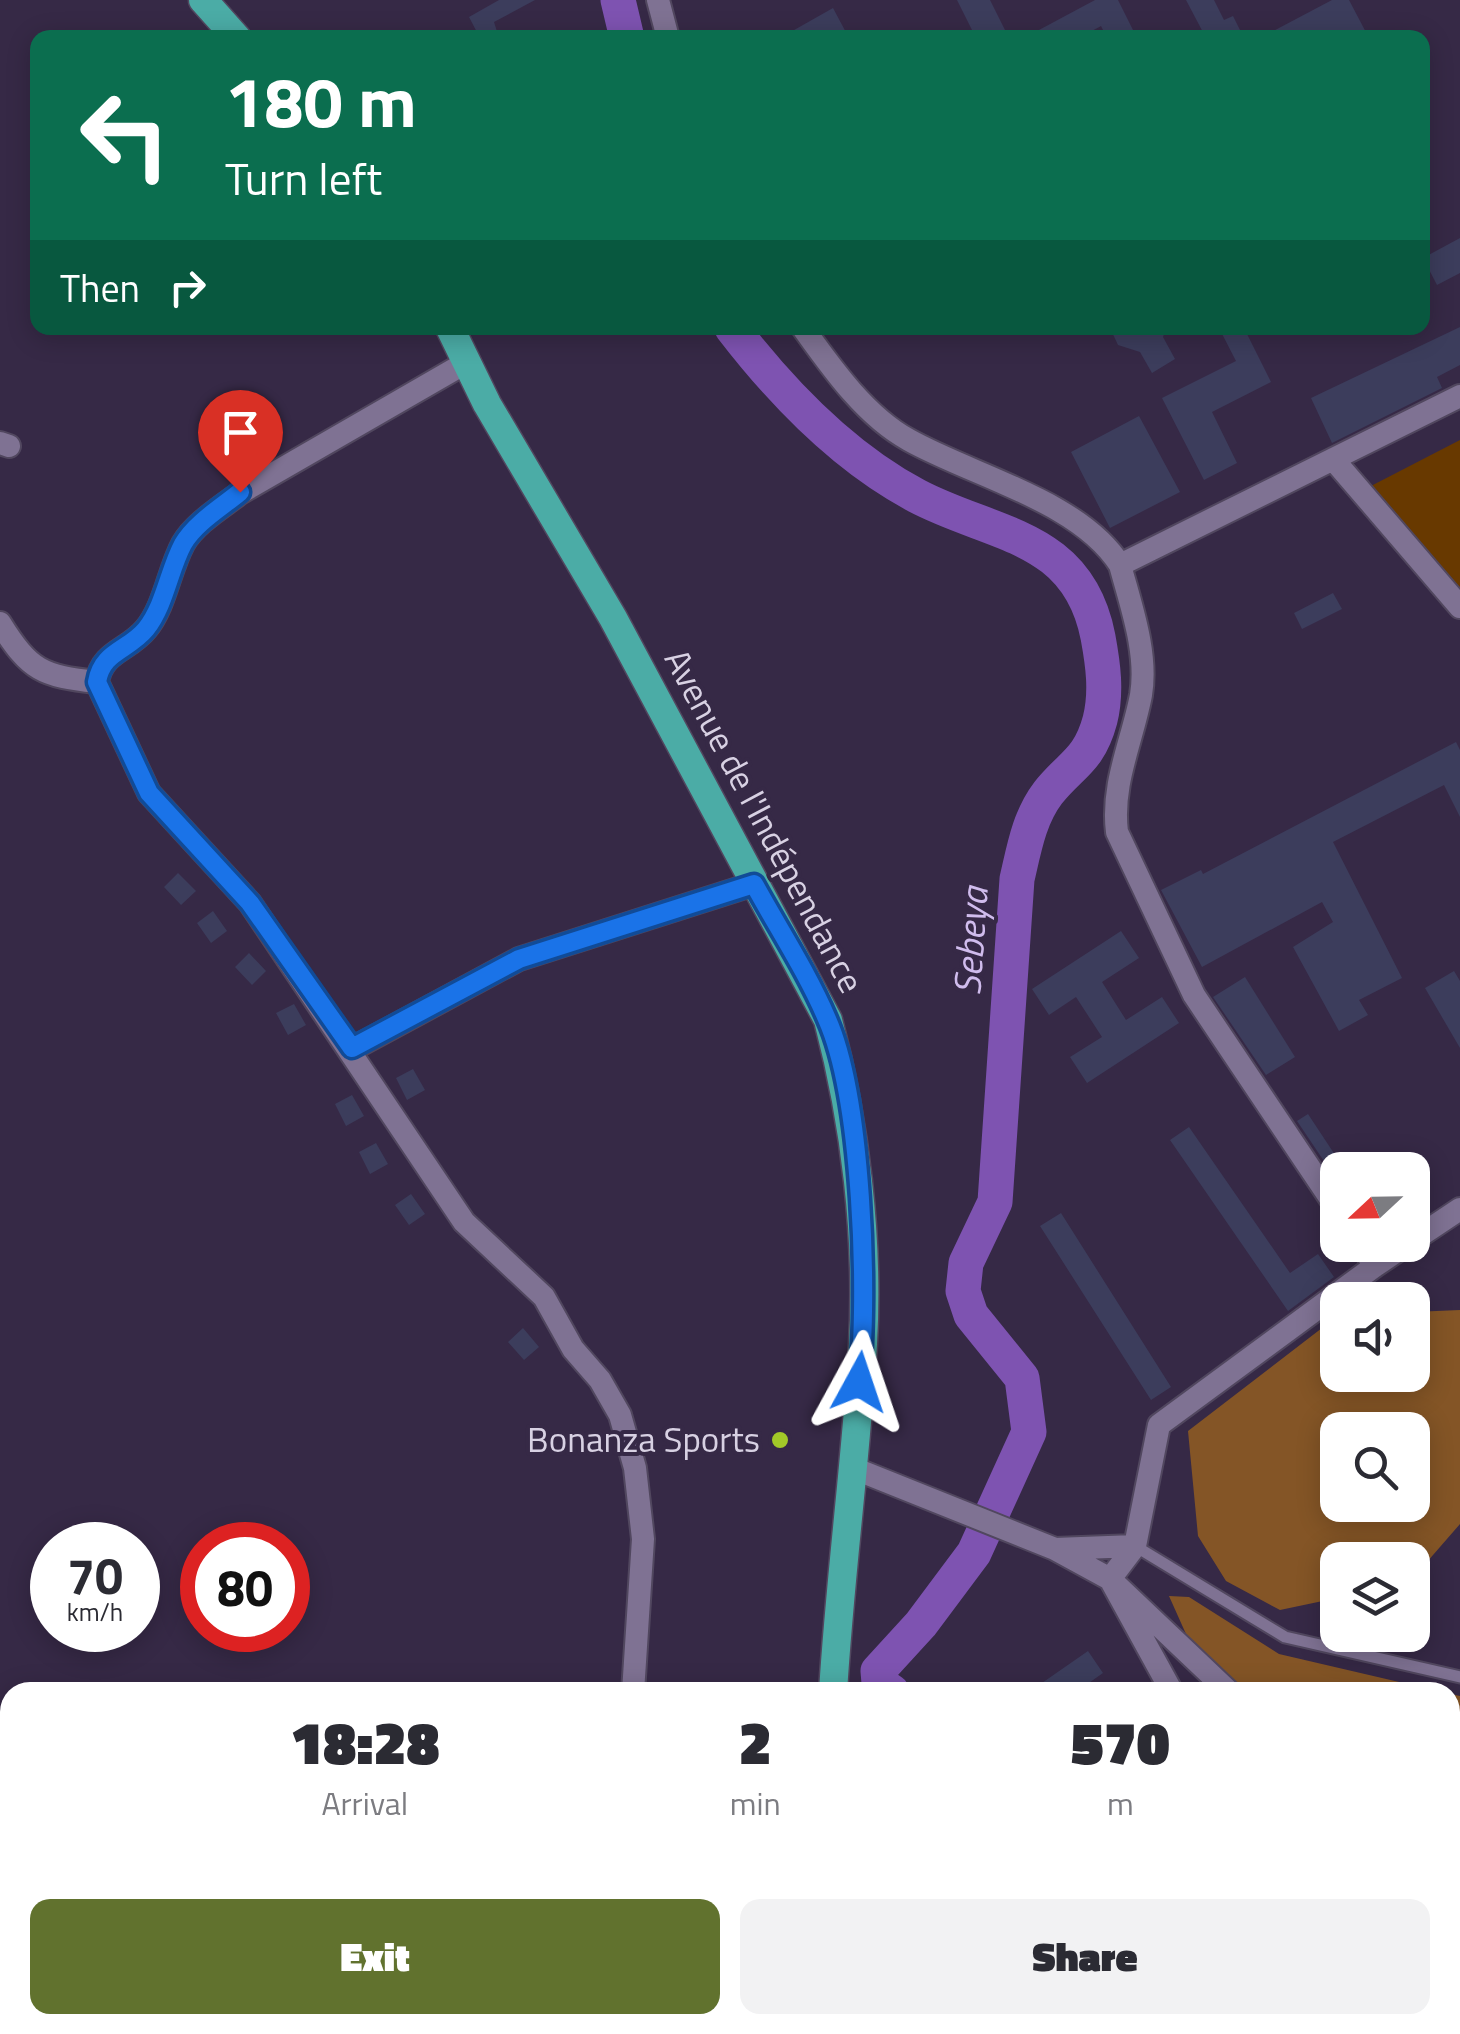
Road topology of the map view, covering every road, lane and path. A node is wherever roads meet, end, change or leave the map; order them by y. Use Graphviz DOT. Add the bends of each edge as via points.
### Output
graph roads {
  1 [pos="203,0"];
  2 [pos="658,0"];
  3 [pos="231,30"];
  4 [pos="666,30"];
  5 [pos="454,335"];
  6 [pos="809,335"];
  7 [pos="467,362"];
  8 [pos="1460,396"];
  9 [pos="1333,459"];
  10 [pos="1120,565"];
  11 [pos="1460,607"];
  12 [pos="0,623"];
  13 [pos="97,682"];
  14 [pos="754,884"];
  15 [pos="352,1048"];
  16 [pos="1320,1183"];
  17 [pos="1460,1209"];
  18 [pos="1430,1229"];
  19 [pos="1372,1262"];
  20 [pos="1381,1262"];
  21 [pos="1375,1266"];
  22 [pos="853,1468"];
  23 [pos="1134,1546"];
  24 [pos="1055,1549"];
  25 [pos="1110,1579"];
  26 [pos="1460,1677"];
  27 [pos="634,1682"];
  28 [pos="835,1682"];
  29 [pos="1167,1682"];
  30 [pos="1218,1682"];
  1 -- 3 [label="highway"];
  2 -- 4 [label="street"];
  5 -- 7 [label="highway, Avenue de l'Indépendance"];
  6 -- 10 [label="street" via="875,416 908,440 1061,514 1106,544"];
  7 -- 13 [label="street" via="240,492 210,516 184,541 150,624 100,666"];
  7 -- 14 [label="highway, Avenue de l'Indépendance" via="614,618"];
  8 -- 9 [label="street"];
  9 -- 10 [label="street"];
  9 -- 11 [label="street"];
  10 -- 16 [label="street" via="1139,637 1142,692 1118,780 1117,832 1194,995"];
  12 -- 13 [label="street" via="22,659 50,677"];
  13 -- 15 [label="street" via="149,793 250,903"];
  14 -- 15 [label="street" via="519,959"];
  14 -- 22 [label="highway, Avenue de l'Indépendance" via="828,1020 847,1092 863,1342"];
  15 -- 27 [label="street" via="464,1222 544,1297 620,1415 642,1538"];
  17 -- 18 [label="street"];
  19 -- 21 [label="street"];
  20 -- 21 [label="street"];
  21 -- 23 [label="street" via="1159,1424"];
  22 -- 24 [label="street"];
  22 -- 28 [label="highway, Avenue de l'Indépendance"];
  23 -- 24 [label="street"];
  23 -- 25 [label="street"];
  23 -- 26 [label="lane" via="1284,1637"];
  24 -- 25 [label="street"];
  25 -- 29 [label="street"];
  25 -- 30 [label="street"];
}
